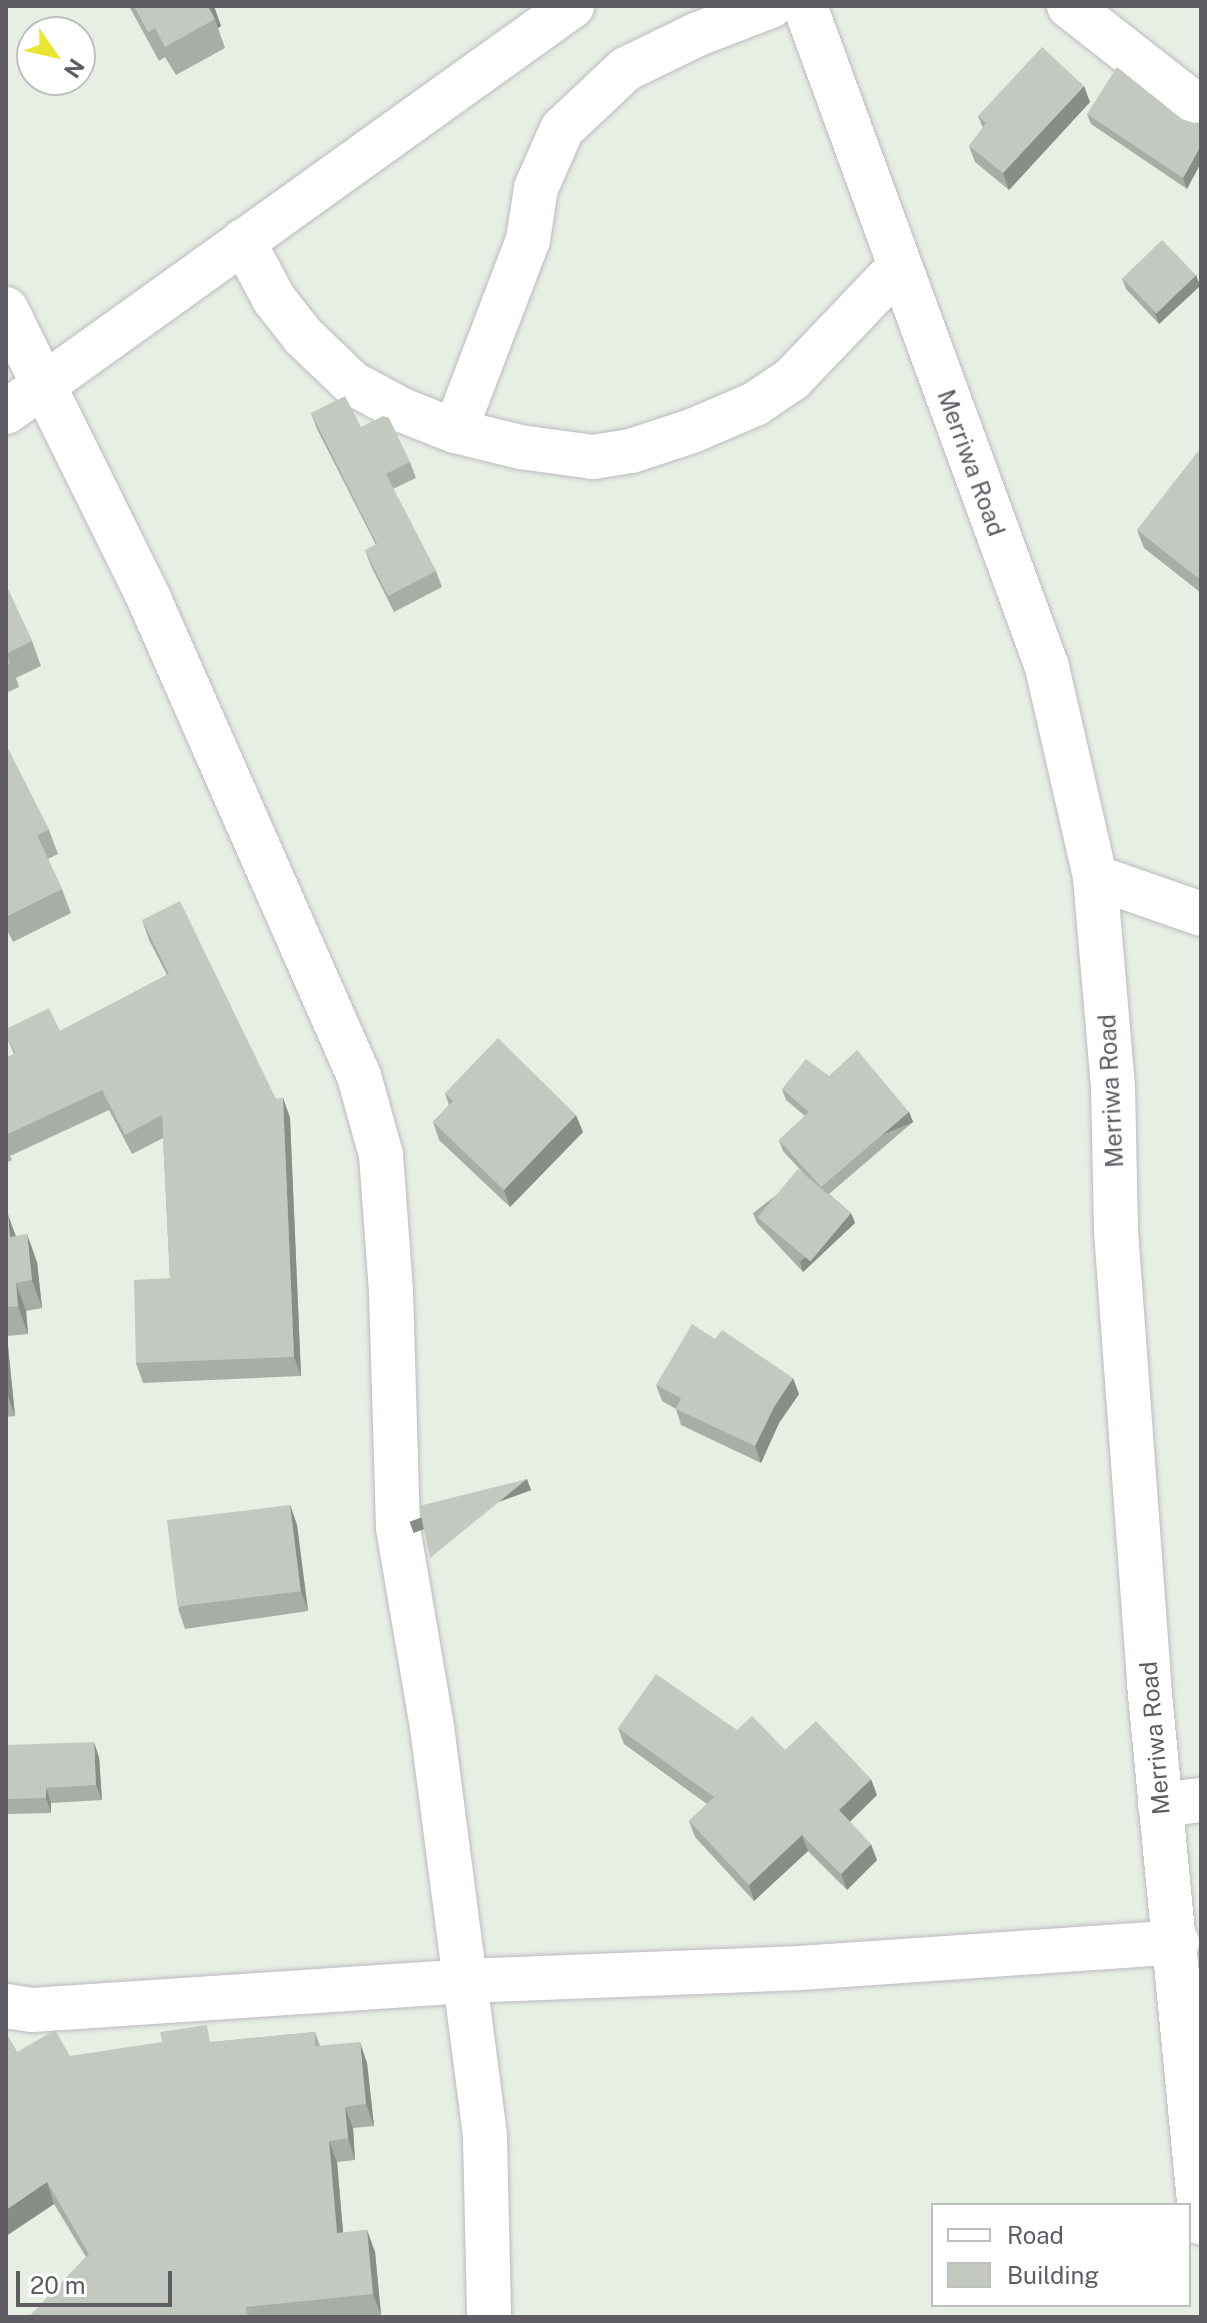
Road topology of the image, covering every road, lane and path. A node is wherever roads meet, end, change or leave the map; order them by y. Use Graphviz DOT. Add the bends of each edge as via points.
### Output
graph roads {
  1 [pos="572,6"];
  2 [pos="771,6"];
  3 [pos="805,6"];
  4 [pos="1069,6"];
  5 [pos="1201,109"];
  6 [pos="243,241"];
  7 [pos="898,268"];
  8 [pos="6,309"];
  9 [pos="44,383"];
  10 [pos="6,412"];
  11 [pos="455,431"];
  12 [pos="1095,877"];
  13 [pos="1201,914"];
  14 [pos="1180,1803"];
  15 [pos="1177,1942"];
  16 [pos="466,1981"];
  17 [pos="6,2006"];
  18 [pos="1201,2222"];
  19 [pos="489,2317"];
  1 -- 6 [label="street"];
  2 -- 11 [label="street" via="626,69 562,129 536,188 528,240"];
  3 -- 7 [label="street, Merriwa Road"];
  4 -- 5 [label="street"];
  6 -- 9 [label="street"];
  6 -- 11 [label="street" via="274,299 352,383"];
  7 -- 11 [label="street" via="792,379 755,404 692,431 593,457"];
  7 -- 12 [label="street, Merriwa Road" via="1047,667"];
  8 -- 9 [label="street"];
  9 -- 10 [label="street"];
  9 -- 16 [label="street" via="150,601 359,1076 381,1155 398,1528 432,1727"];
  12 -- 13 [label="street"];
  12 -- 14 [label="street, Merriwa Road" via="1113,1087 1127,1400"];
  14 -- 15 [label="street, Merriwa Road"];
  15 -- 16 [label="street" via="800,1968"];
  15 -- 18 [label="street, Merriwa Road"];
  16 -- 17 [label="street" via="32,2010"];
  16 -- 19 [label="street" via="485,2137"];
}
